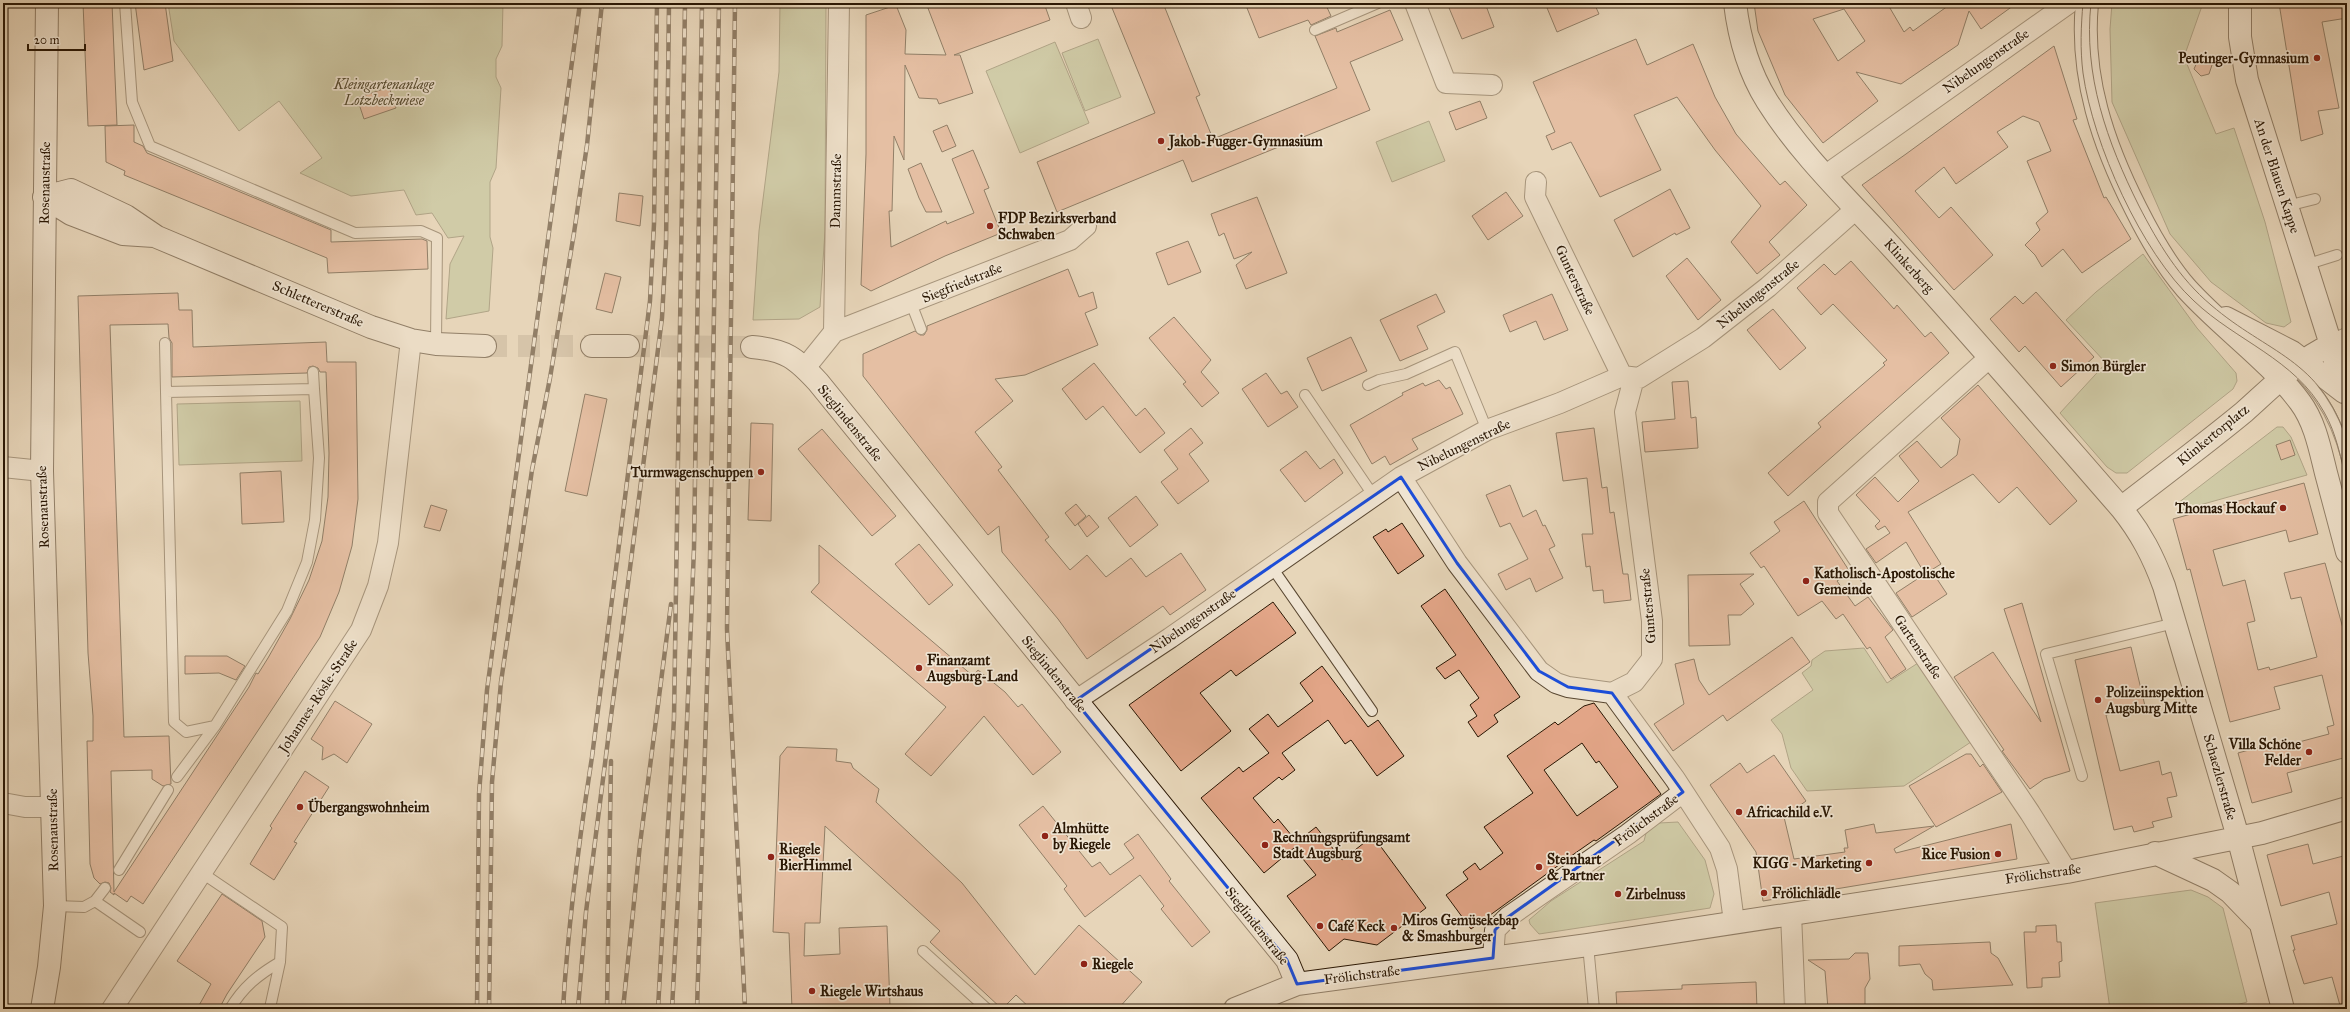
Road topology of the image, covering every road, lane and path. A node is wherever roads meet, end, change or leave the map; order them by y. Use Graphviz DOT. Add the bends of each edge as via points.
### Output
graph roads {
  1 [pos="47,3"];
  2 [pos="125,3"];
  3 [pos="839,3"];
  4 [pos="1378,3"];
  5 [pos="1415,3"];
  6 [pos="1735,3"];
  7 [pos="2069,3"];
  8 [pos="2087,3"];
  9 [pos="2240,3"];
  10 [pos="1315,30"];
  11 [pos="1492,85"];
  12 [pos="1826,175"];
  13 [pos="1536,182"];
  14 [pos="44,197"];
  15 [pos="2315,199"];
  16 [pos="2287,206"];
  17 [pos="1856,209"];
  18 [pos="1086,226"];
  19 [pos="2337,255"];
  20 [pos="2305,265"];
  21 [pos="911,303"];
  22 [pos="2207,309"];
  23 [pos="921,329"];
  24 [pos="834,332"];
  25 [pos="412,340"];
  26 [pos="2339,342"];
  27 [pos="165,343"];
  28 [pos="436,344"];
  29 [pos="485,346"];
  30 [pos="592,346"];
  31 [pos="628,346"];
  32 [pos="752,347"];
  33 [pos="1989,358"];
  34 [pos="805,368"];
  35 [pos="2293,370"];
  36 [pos="313,372"];
  37 [pos="1628,377"];
  38 [pos="1368,385"];
  39 [pos="314,389"];
  40 [pos="166,392"];
  41 [pos="2344,392"];
  42 [pos="1306,395"];
  43 [pos="1488,430"];
  44 [pos="2347,460"];
  45 [pos="3,467"];
  46 [pos="42,471"];
  47 [pos="1401,477"];
  48 [pos="1373,495"];
  49 [pos="2121,508"];
  50 [pos="2347,552"];
  51 [pos="1272,566"];
  52 [pos="2175,623"];
  53 [pos="1612,693"];
  54 [pos="1075,701"];
  55 [pos="1372,711"];
  56 [pos="215,726"];
  57 [pos="2082,776"];
  58 [pos="176,777"];
  59 [pos="168,790"];
  60 [pos="1683,792"];
  61 [pos="3,803"];
  62 [pos="53,807"];
  63 [pos="2347,808"];
  64 [pos="2238,837"];
  65 [pos="2155,853"];
  66 [pos="119,870"];
  67 [pos="2067,872"];
  68 [pos="202,873"];
  69 [pos="105,888"];
  70 [pos="95,901"];
  71 [pos="55,906"];
  72 [pos="1791,914"];
  73 [pos="1734,922"];
  74 [pos="2261,924"];
  75 [pos="140,932"];
  76 [pos="1588,945"];
  77 [pos="923,951"];
  78 [pos="1493,958"];
  79 [pos="280,962"];
  80 [pos="1297,984"];
  81 [pos="270,1008"];
  82 [pos="42,1009"];
  83 [pos="112,1009"];
  84 [pos="230,1009"];
  85 [pos="987,1009"];
  86 [pos="1235,1009"];
  87 [pos="1594,1009"];
  88 [pos="1795,1009"];
  89 [pos="2283,1009"];
  1 -- 14 [label="street, Rosenaustraße"];
  2 -- 28 [label="lane" via="132,102 150,146 355,234 421,231 437,238"];
  3 -- 24 [label="street, Dammstraße"];
  4 -- 10 [label="lane"];
  5 -- 11 [label="street" via="1446,83"];
  6 -- 12 [label="street, Klinkerberg" via="1739,32 1766,100 1789,133"];
  7 -- 12 [label="street, Nibelungenstraße"];
  8 -- 22 [label="street" via="2085,46 2088,72 2104,138 2131,198 2164,260"];
  9 -- 16 [label="street, An der Blauen Kappe" via="2240,37 2247,80"];
  12 -- 17 [label="street, Klinkerberg"];
  13 -- 37 [label="street, Gunterstraße" via="1535,197"];
  14 -- 25 [label="street, Schlettererstraße" via="71,214 123,234 157,236 371,327"];
  14 -- 46 [label="street, Rosenaustraße"];
  15 -- 16 [label="lane"];
  16 -- 20 [label="street, An der Blauen Kappe"];
  17 -- 33 [label="street, Klinkerberg"];
  17 -- 37 [label="street, Nibelungenstraße" via="1780,278 1703,338 1639,378"];
  18 -- 21 [label="street, Siegfriedstraße" via="1070,240"];
  19 -- 20 [label="lane"];
  20 -- 26 [label="street, An der Blauen Kappe"];
  21 -- 23 [label="lane"];
  21 -- 24 [label="street, Siegfriedstraße"];
  22 -- 35 [label="street"];
  22 -- 35 [label="street" via="2275,342"];
  24 -- 34 [label="street"];
  25 -- 28 [label="street, Schlettererstraße"];
  25 -- 68 [label="street, Johannes-Rösle-Straße" via="388,543 378,586 361,630"];
  26 -- 35 [label="street, Klinkertorplatz" via="2318,351"];
  26 -- 41 [label="street, An der Blauen Kappe"];
  27 -- 40 [label="lane"];
  28 -- 29 [label="street, Schlettererstraße"];
  30 -- 31 [label="street"];
  32 -- 34 [label="street" via="768,348 788,354"];
  33 -- 49 [label="street, Klinkerberg"];
  33 -- 67 [label="street, Gartenstraße" via="1828,502 1828,513"];
  34 -- 54 [label="street, Sieglindenstraße"];
  35 -- 41 [label="street"];
  35 -- 44 [label="lane" via="2310,383 2329,410"];
  35 -- 49 [label="street, Klinkertorplatz" via="2244,412"];
  35 -- 50 [label="street" via="2301,403 2315,430"];
  36 -- 39 [label="lane"];
  37 -- 43 [label="street, Nibelungenstraße"];
  37 -- 53 [label="street, Gunterstraße" via="1625,412 1652,621 1652,659 1634,682"];
  38 -- 43 [label="lane" via="1406,374 1455,352"];
  39 -- 40 [label="lane"];
  39 -- 56 [label="lane" via="319,458 315,520 307,562 287,611"];
  40 -- 56 [label="lane" via="174,722 186,732"];
  42 -- 48 [label="lane"];
  43 -- 47 [label="street, Nibelungenstraße"];
  45 -- 46 [label="street"];
  46 -- 62 [label="street, Rosenaustraße"];
  47 -- 48 [label="street, Nibelungenstraße"];
  47 -- 53 [label="street" via="1457,563 1539,671 1556,683 1568,687"];
  48 -- 51 [label="street, Nibelungenstraße"];
  49 -- 52 [label="street, Schaezlerstraße" via="2153,555"];
  51 -- 54 [label="street, Nibelungenstraße"];
  51 -- 55 [label="lane"];
  52 -- 57 [label="lane" via="2046,654"];
  52 -- 64 [label="street, Schaezlerstraße"];
  53 -- 60 [label="street, Frölichstraße"];
  54 -- 80 [label="street, Sieglindenstraße" via="1287,960"];
  56 -- 58 [label="lane"];
  59 -- 66 [label="lane"];
  60 -- 73 [label="street, Frölichstraße" via="1720,848 1727,869"];
  60 -- 78 [label="street, Frölichstraße" via="1628,834 1508,917 1495,930"];
  61 -- 62 [label="street" via="25,807"];
  62 -- 71 [label="street, Rosenaustraße"];
  63 -- 64 [label="street, Frölichstraße"];
  64 -- 65 [label="street, Frölichstraße"];
  64 -- 74 [label="street, Schaezlerstraße"];
  65 -- 67 [label="street, Frölichstraße"];
  65 -- 74 [label="street" via="2214,880 2230,892"];
  67 -- 72 [label="street, Frölichstraße"];
  68 -- 79 [label="lane" via="282,927"];
  68 -- 83 [label="street, Johannes-Rösle-Straße"];
  69 -- 70 [label="lane"];
  70 -- 71 [label="lane" via="84,907"];
  70 -- 75 [label="lane"];
  71 -- 82 [label="street, Rosenaustraße"];
  72 -- 73 [label="street, Frölichstraße"];
  72 -- 88 [label="street"];
  73 -- 76 [label="street, Frölichstraße"];
  74 -- 89 [label="street, Schaezlerstraße"];
  76 -- 78 [label="street, Frölichstraße"];
  76 -- 87 [label="lane"];
  77 -- 85 [label="lane"];
  78 -- 80 [label="street, Frölichstraße"];
  79 -- 81 [label="lane"];
  79 -- 84 [label="lane" via="257,976 244,988"];
  80 -- 86 [label="street, Frölichstraße"];
}
